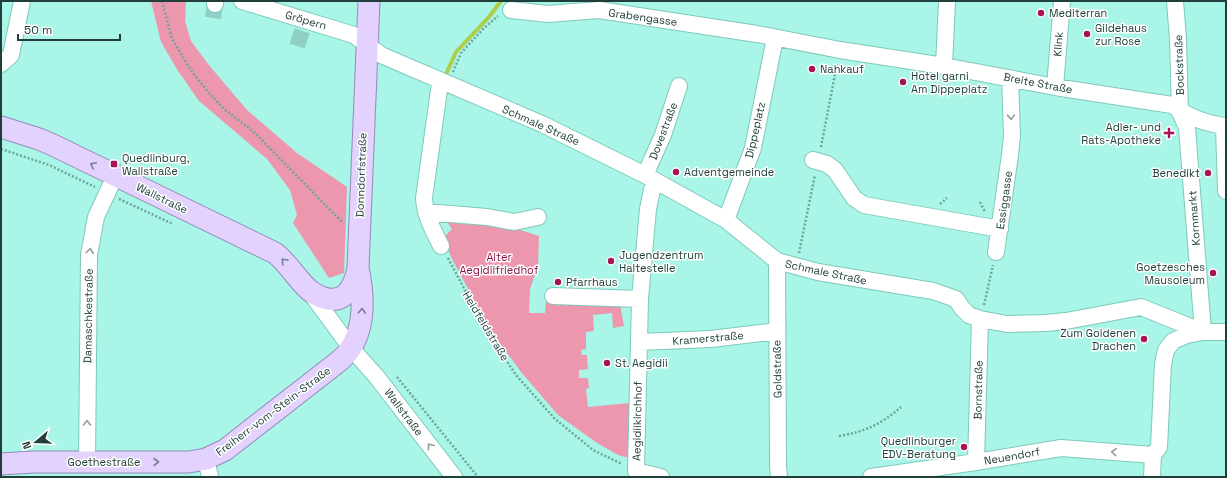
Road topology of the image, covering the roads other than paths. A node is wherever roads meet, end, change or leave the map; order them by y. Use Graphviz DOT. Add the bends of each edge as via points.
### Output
graph roads {
  1 [pos="22,1"];
  2 [pos="242,1"];
  3 [pos="369,1"];
  4 [pos="947,1"];
  5 [pos="1062,1"];
  6 [pos="1174,1"];
  7 [pos="511,10"];
  8 [pos="775,38"];
  9 [pos="368,44"];
  10 [pos="1,64"];
  11 [pos="944,66"];
  12 [pos="1010,78"];
  13 [pos="445,83"];
  14 [pos="679,86"];
  15 [pos="1055,87"];
  16 [pos="1180,112"];
  17 [pos="1225,126"];
  18 [pos="1,127"];
  19 [pos="1187,128"];
  20 [pos="813,160"];
  21 [pos="650,178"];
  22 [pos="111,185"];
  23 [pos="1226,191"];
  24 [pos="426,212"];
  25 [pos="538,217"];
  26 [pos="726,220"];
  27 [pos="1000,229"];
  28 [pos="441,246"];
  29 [pos="996,252"];
  30 [pos="777,261"];
  31 [pos="358,268"];
  32 [pos="309,290"];
  33 [pos="552,296"];
  34 [pos="640,298"];
  35 [pos="980,319"];
  36 [pos="776,331"];
  37 [pos="1203,332"];
  38 [pos="1226,332"];
  39 [pos="639,342"];
  40 [pos="351,348"];
  41 [pos="1152,455"];
  42 [pos="87,462"];
  43 [pos="976,462"];
  44 [pos="1,464"];
  45 [pos="208,468"];
  46 [pos="958,471"];
  47 [pos="454,477"];
  48 [pos="661,477"];
  49 [pos="779,477"];
  50 [pos="871,477"];
  51 [pos="1152,477"];
  1 -- 10 [label="street" via="11,55"];
  2 -- 9 [label="street, Gröpern" via="304,25 354,35"];
  3 -- 9 [label="main road, Donndorfstraße"];
  4 -- 11 [label="street"];
  5 -- 15 [label="street, Klink"];
  6 -- 16 [label="street, Bockstraße"];
  7 -- 8 [label="street, Grabengasse" via="548,14 599,10"];
  8 -- 11 [label="street, Breite Straße"];
  8 -- 26 [label="street, Dippeplatz" via="753,148"];
  9 -- 13 [label="street, Schmale Straße" via="381,55"];
  9 -- 31 [label="main road, Donndorfstraße"];
  11 -- 12 [label="street, Breite Straße"];
  12 -- 15 [label="street, Breite Straße"];
  12 -- 27 [label="street, Essiggasse, one-way" via="1012,136"];
  13 -- 21 [label="street, Schmale Straße" via="542,124"];
  13 -- 24 [label="street" via="439,90 424,198"];
  14 -- 21 [label="street, Dovestraße"];
  15 -- 16 [label="street, Breite Straße" via="1172,105"];
  16 -- 17 [label="street, Breite Straße"];
  16 -- 19 [label="street, Bockstraße"];
  17 -- 23 [label="street"];
  22 -- 18 [label="main road, Wallstraße, one-way" via="40,139"];
  19 -- 37 [label="street, Kornmarkt"];
  20 -- 27 [label="street" via="831,166 854,198 864,205"];
  21 -- 26 [label="street, Schmale Straße"];
  21 -- 34 [label="street, Aegidiikirchhof"];
  32 -- 22 [label="main road, Wallstraße, one-way" via="275,253"];
  42 -- 22 [label="street, Damaschkestraße, one-way" via="88,263 94,223"];
  24 -- 25 [label="street" via="514,222"];
  24 -- 28 [label="street"];
  26 -- 30 [label="street, Schmale Straße"];
  27 -- 29 [label="street, Essiggasse"];
  30 -- 35 [label="street, Schmale Straße" via="818,272 933,291 956,298 969,315"];
  30 -- 36 [label="street, Goldstraße"];
  31 -- 32 [label="main road, Wallstraße" via="352,286 342,297 329,299"];
  40 -- 31 [label="main road, Donndorfstraße, one-way" via="362,316"];
  32 -- 40 [label="street, Wallstraße"];
  33 -- 34 [label="street"];
  34 -- 39 [label="street, Aegidiikirchhof"];
  35 -- 37 [label="street, Schmale Straße" via="1007,324 1046,323 1141,307"];
  35 -- 43 [label="street, Bornstraße"];
  36 -- 39 [label="street, Kramerstraße" via="711,339"];
  36 -- 49 [label="street, Goldstraße"];
  37 -- 38 [label="street"];
  37 -- 41 [label="street" via="1173,341 1166,350 1159,447"];
  39 -- 48 [label="street, Aegidiikirchhof" via="636,471"];
  40 -- 45 [label="main road, Freiherr-vom-Stein-Straße" via="342,358 226,450"];
  47 -- 40 [label="street, Wallstraße, one-way" via="376,376"];
  41 -- 43 [label="street, Neuendorf, one-way" via="1061,448"];
  41 -- 51 [label="street"];
  42 -- 44 [label="main road, Goethestraße"];
  42 -- 45 [label="main road, Goethestraße, one-way" via="189,462"];
  43 -- 46 [label="street, Neuendorf"];
  46 -- 50 [label="street, Neuendorf"];
}
